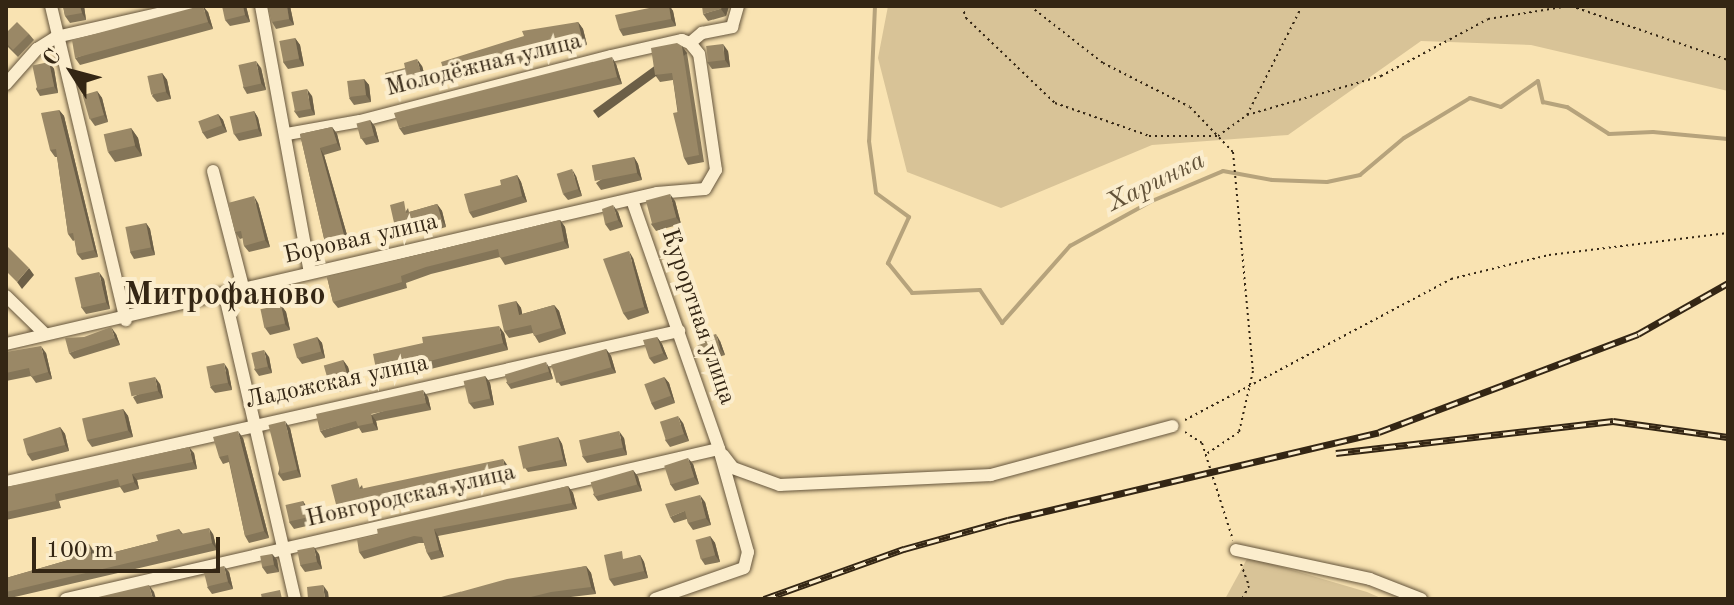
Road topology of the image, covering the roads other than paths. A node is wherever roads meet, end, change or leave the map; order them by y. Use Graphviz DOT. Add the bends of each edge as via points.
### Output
graph roads {
  1 [pos="51,6"];
  2 [pos="193,6"];
  3 [pos="261,6"];
  4 [pos="738,6"];
  5 [pos="56,37"];
  6 [pos="690,43"];
  7 [pos="6,84"];
  8 [pos="287,134"];
  9 [pos="213,171"];
  10 [pos="632,200"];
  11 [pos="310,273"];
  12 [pos="244,291"];
  13 [pos="6,296"];
  14 [pos="225,296"];
  15 [pos="126,320"];
  16 [pos="679,331"];
  17 [pos="44,333"];
  18 [pos="6,344"];
  19 [pos="253,424"];
  20 [pos="1173,426"];
  21 [pos="719,449"];
  22 [pos="6,482"];
  23 [pos="287,548"];
  24 [pos="1236,550"];
  25 [pos="66,599"];
  26 [pos="295,599"];
  27 [pos="655,599"];
  28 [pos="1421,599"];
  1 -- 5 [label="street"];
  2 -- 5 [label="street"];
  3 -- 8 [label="street"];
  4 -- 6 [label="street, Молодёжная улица" via="732,27 702,33"];
  5 -- 7 [label="street" via="37,49"];
  5 -- 15 [label="street"];
  6 -- 8 [label="street, Молодёжная улица" via="682,40 611,56 360,121"];
  6 -- 10 [label="street, Боровая улица" via="699,54 715,178 696,192"];
  8 -- 11 [label="street"];
  9 -- 12 [label="street"];
  10 -- 11 [label="street, Боровая улица"];
  10 -- 16 [label="street, Курортная улица"];
  11 -- 12 [label="street, Боровая улица"];
  12 -- 14 [label="street, Боровая улица"];
  13 -- 17 [label="street"];
  14 -- 15 [label="street, Боровая улица"];
  14 -- 19 [label="street"];
  15 -- 17 [label="street, Боровая улица"];
  16 -- 19 [label="street, Ладожская улица"];
  16 -- 21 [label="street, Курортная улица"];
  17 -- 18 [label="street, Боровая улица"];
  19 -- 22 [label="street, Ладожская улица"];
  19 -- 23 [label="street"];
  20 -- 21 [label="street" via="991,475 780,485 733,468"];
  21 -- 23 [label="street, Новгородская улица"];
  21 -- 27 [label="street, Курортная улица" via="748,552 744,568"];
  23 -- 25 [label="street, Новгородская улица"];
  23 -- 26 [label="street"];
  24 -- 28 [label="street" via="1370,579"];
}
